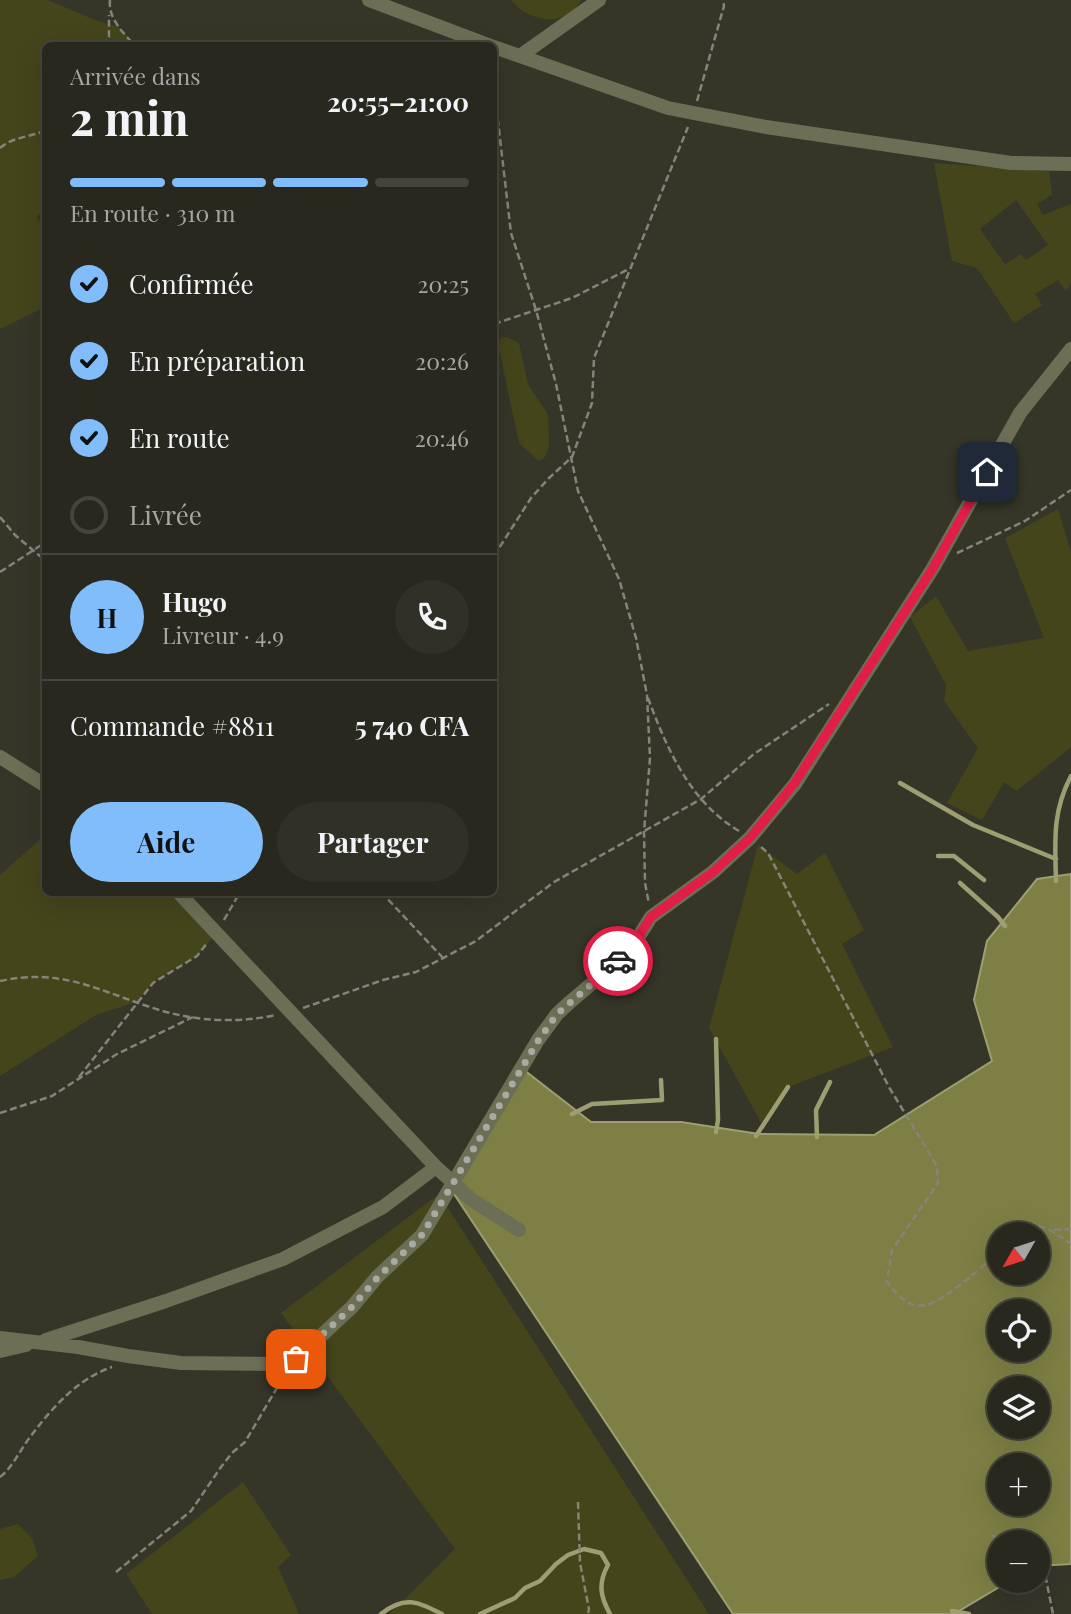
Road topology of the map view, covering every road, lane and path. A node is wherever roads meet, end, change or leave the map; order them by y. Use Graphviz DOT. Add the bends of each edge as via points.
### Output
graph roads {
  1 [pos="110,0"];
  2 [pos="369,0"];
  3 [pos="599,0"];
  4 [pos="723,0"];
  5 [pos="109,11"];
  6 [pos="106,42"];
  7 [pos="132,42"];
  8 [pos="481,42"];
  9 [pos="497,48"];
  10 [pos="520,56"];
  11 [pos="497,113"];
  12 [pos="694,113"];
  13 [pos="42,132"];
  14 [pos="0,148"];
  15 [pos="1071,164"];
  16 [pos="629,269"];
  17 [pos="536,310"];
  18 [pos="497,323"];
  19 [pos="1071,349"];
  20 [pos="572,457"];
  21 [pos="1071,490"];
  22 [pos="0,517"];
  23 [pos="42,545"];
  24 [pos="34,550"];
  25 [pos="497,551"];
  26 [pos="42,557"];
  27 [pos="933,568"];
  28 [pos="0,572"];
  29 [pos="647,695"];
  30 [pos="833,701"];
  31 [pos="0,757"];
  32 [pos="42,783"];
  33 [pos="701,799"];
  34 [pos="644,832"];
  35 [pos="750,838"];
  36 [pos="182,896"];
  37 [pos="238,896"];
  38 [pos="385,896"];
  39 [pos="651,917"];
  40 [pos="216,933"];
  41 [pos="443,958"];
  42 [pos="0,981"];
  43 [pos="136,1002"];
  44 [pos="290,1012"];
  45 [pos="192,1017"];
  46 [pos="79,1077"];
  47 [pos="0,1113"];
  48 [pos="436,1167"];
  49 [pos="452,1183"];
  50 [pos="1050,1229"];
  51 [pos="1071,1229"];
  52 [pos="519,1230"];
  53 [pos="1071,1244"];
  54 [pos="987,1262"];
  55 [pos="0,1338"];
  56 [pos="38,1342"];
  57 [pos="0,1351"];
  58 [pos="296,1359"];
  59 [pos="116,1366"];
  60 [pos="0,1477"];
  61 [pos="578,1502"];
  62 [pos="116,1572"];
  63 [pos="1049,1593"];
  64 [pos="588,1614"];
  65 [pos="1053,1614"];
  1 -- 5 [label="path"];
  2 -- 8 [label="street"];
  3 -- 10 [label="street"];
  4 -- 12 [label="path"];
  5 -- 6 [label="path"];
  5 -- 7 [label="path"];
  9 -- 10 [label="street"];
  10 -- 12 [label="street"];
  11 -- 17 [label="path" via="511,233"];
  12 -- 15 [label="street" via="1011,163"];
  12 -- 16 [label="path"];
  13 -- 14 [label="path" via="11,139"];
  16 -- 17 [label="path" via="572,298"];
  16 -- 20 [label="path" via="594,358 592,403"];
  17 -- 18 [label="path"];
  17 -- 20 [label="path"];
  19 -- 27 [label="street" via="1020,413"];
  20 -- 25 [label="path" via="531,499"];
  20 -- 29 [label="path" via="578,491 618,579"];
  21 -- 27 [label="path" via="1025,521"];
  22 -- 24 [label="path"];
  23 -- 24 [label="path"];
  24 -- 26 [label="path"];
  24 -- 28 [label="path"];
  27 -- 35 [label="street" via="811,759"];
  29 -- 33 [label="path" via="668,747"];
  29 -- 34 [label="path" via="650,758"];
  30 -- 33 [label="path" via="754,754"];
  31 -- 32 [label="street"];
  33 -- 34 [label="path"];
  33 -- 35 [label="path" via="722,821"];
  34 -- 39 [label="path"];
  34 -- 41 [label="path" via="554,882 476,941"];
  35 -- 39 [label="street"];
  35 -- 54 [label="path" via="768,853 889,1087 937,1166 939,1183 892,1250 887,1281 898,1296 927,1306"];
  36 -- 40 [label="street"];
  37 -- 40 [label="path"];
  38 -- 41 [label="path"];
  39 -- 49 [label="street" via="629,951 570,1002 544,1032"];
  40 -- 43 [label="path" via="197,956 153,983"];
  40 -- 44 [label="street"];
  41 -- 44 [label="path" via="416,972"];
  42 -- 43 [label="path" via="46,976 96,986"];
  43 -- 45 [label="path"];
  43 -- 46 [label="path"];
  44 -- 45 [label="path" via="230,1022"];
  44 -- 48 [label="street"];
  45 -- 46 [label="path"];
  46 -- 47 [label="path" via="52,1096"];
  48 -- 49 [label="street"];
  48 -- 56 [label="street" via="383,1207 283,1259"];
  49 -- 52 [label="street"];
  49 -- 58 [label="street" via="422,1235"];
  50 -- 51 [label="path"];
  50 -- 53 [label="path"];
  55 -- 56 [label="street"];
  56 -- 57 [label="street"];
  56 -- 58 [label="street" via="181,1363 275,1364"];
  58 -- 62 [label="path" via="245,1442 221,1466 191,1511"];
  59 -- 60 [label="path" via="94,1373 74,1387"];
  61 -- 64 [label="path"];
  63 -- 65 [label="path"];
}
